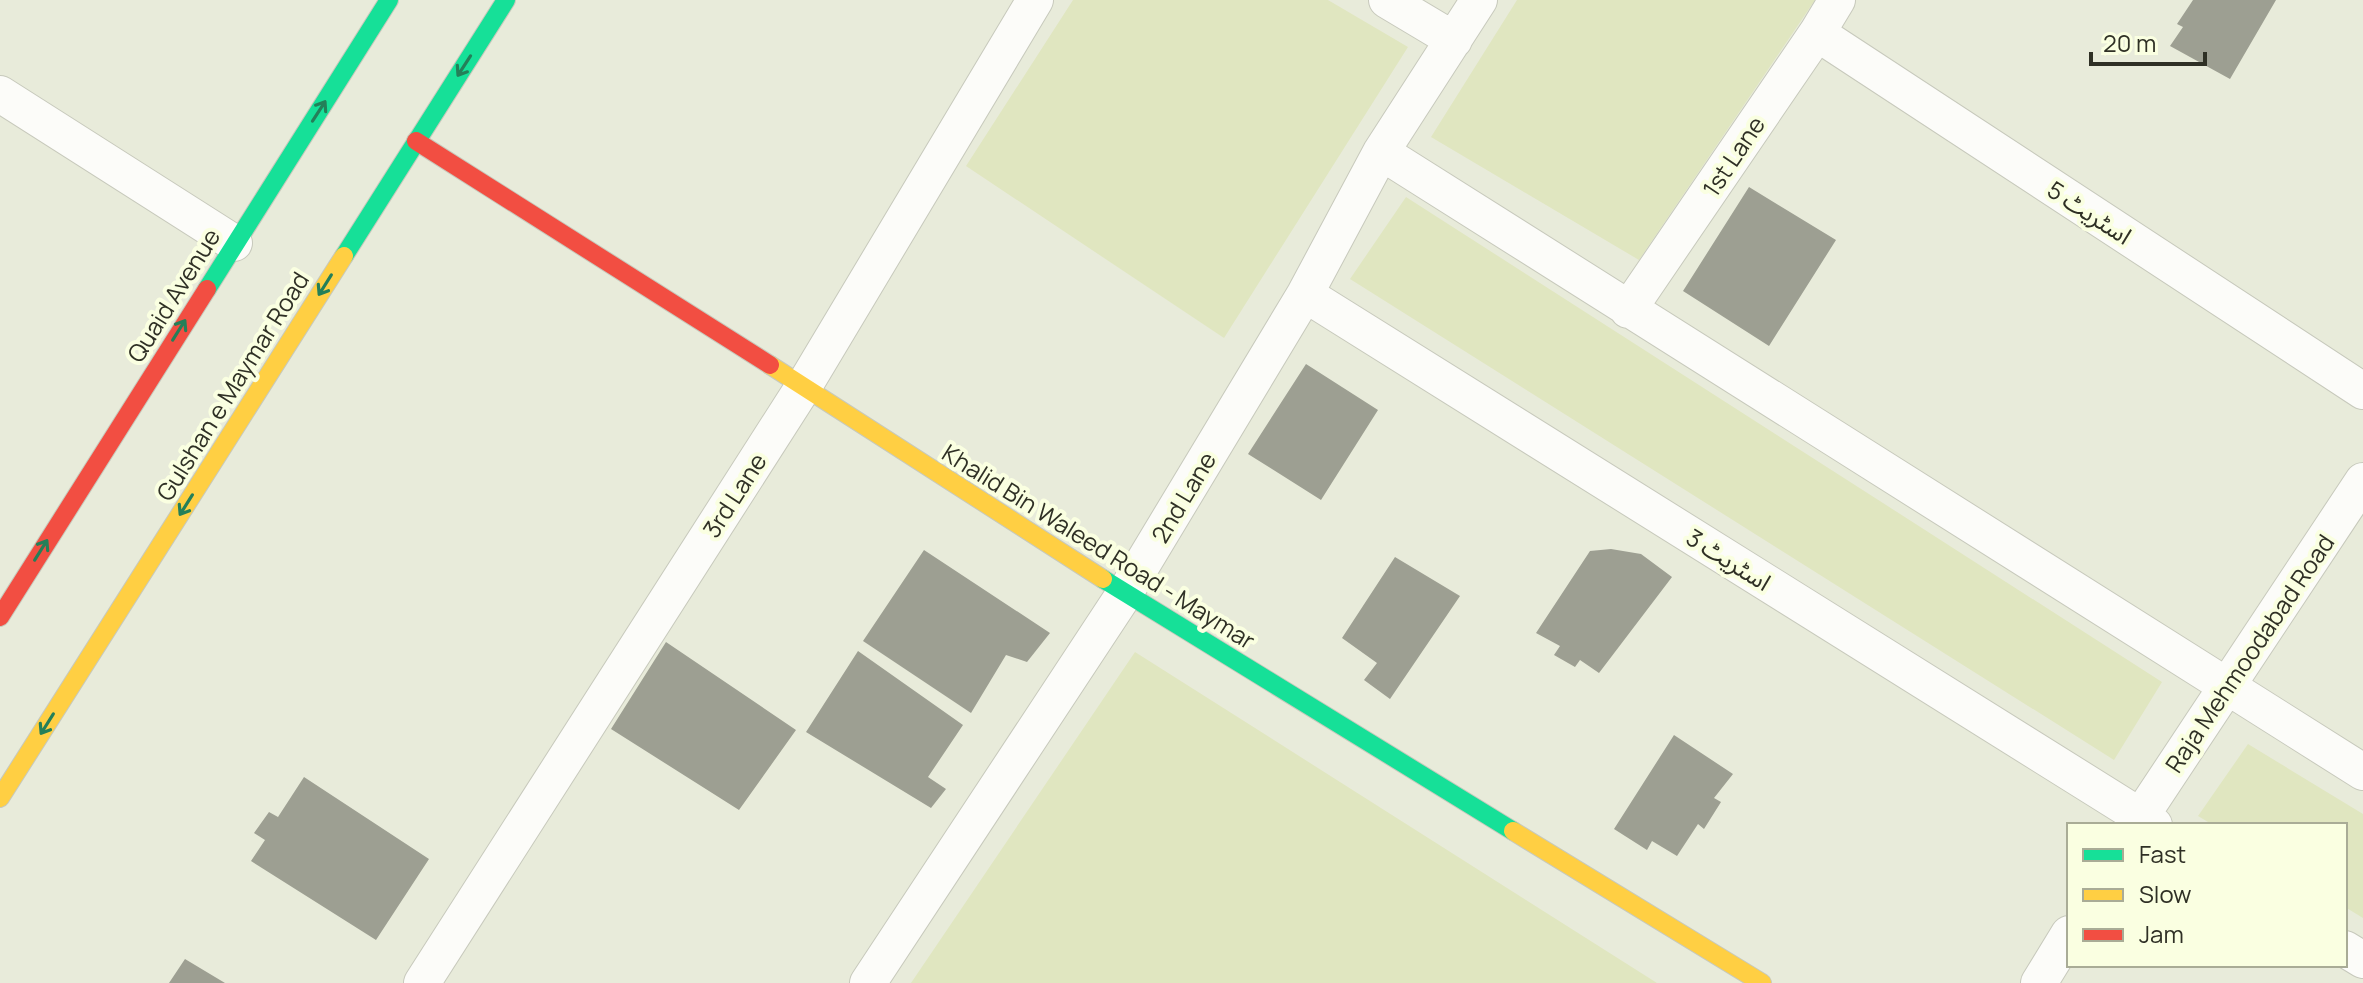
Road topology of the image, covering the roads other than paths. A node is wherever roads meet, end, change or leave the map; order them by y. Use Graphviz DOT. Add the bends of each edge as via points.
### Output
graph roads {
  1 [pos="389,0"];
  2 [pos="506,0"];
  3 [pos="1035,0"];
  4 [pos="1387,0"];
  5 [pos="1479,0"];
  6 [pos="1837,0"];
  7 [pos="1817,33"];
  8 [pos="1454,40"];
  9 [pos="6,109"];
  10 [pos="416,141"];
  11 [pos="1381,152"];
  12 [pos="234,243"];
  13 [pos="1305,294"];
  14 [pos="1628,310"];
  15 [pos="804,386"];
  16 [pos="2363,391"];
  17 [pos="2363,481"];
  18 [pos="1125,593"];
  19 [pos="0,617"];
  20 [pos="2227,688"];
  21 [pos="2363,772"];
  22 [pos="0,798"];
  23 [pos="2143,822"];
  24 [pos="2067,937"];
  25 [pos="422,983"];
  26 [pos="868,983"];
  27 [pos="1762,983"];
  28 [pos="2039,983"];
  12 -- 1 [label="main road, Quaid Avenue, one-way"];
  2 -- 10 [label="main road, Gulshan e Maymar Road, one-way"];
  3 -- 15 [label="street, 3rd Lane"];
  4 -- 8 [label="street"];
  5 -- 8 [label="street, 2nd Lane"];
  6 -- 7 [label="street, 1st Lane"];
  7 -- 14 [label="street, 1st Lane"];
  7 -- 16 [label="street, اسٹریٹ 5"];
  8 -- 11 [label="street, 2nd Lane"];
  9 -- 12 [label="street"];
  10 -- 15 [label="main road, Khalid Bin Waleed Road - Maymar"];
  10 -- 22 [label="main road, Gulshan e Maymar Road, one-way"];
  11 -- 13 [label="street, 2nd Lane"];
  11 -- 14 [label="street"];
  19 -- 12 [label="main road, Quaid Avenue, one-way"];
  13 -- 18 [label="street, 2nd Lane"];
  13 -- 23 [label="street, اسٹریٹ 3"];
  14 -- 20 [label="street"];
  15 -- 18 [label="main road, Khalid Bin Waleed Road - Maymar"];
  15 -- 25 [label="street, 3rd Lane"];
  17 -- 20 [label="street, Raja Mehmoodabad Road"];
  18 -- 26 [label="street, 2nd Lane"];
  18 -- 27 [label="main road, Khalid Bin Waleed Road - Maymar"];
  20 -- 21 [label="street"];
  20 -- 23 [label="street, Raja Mehmoodabad Road"];
  24 -- 28 [label="street"];
}
